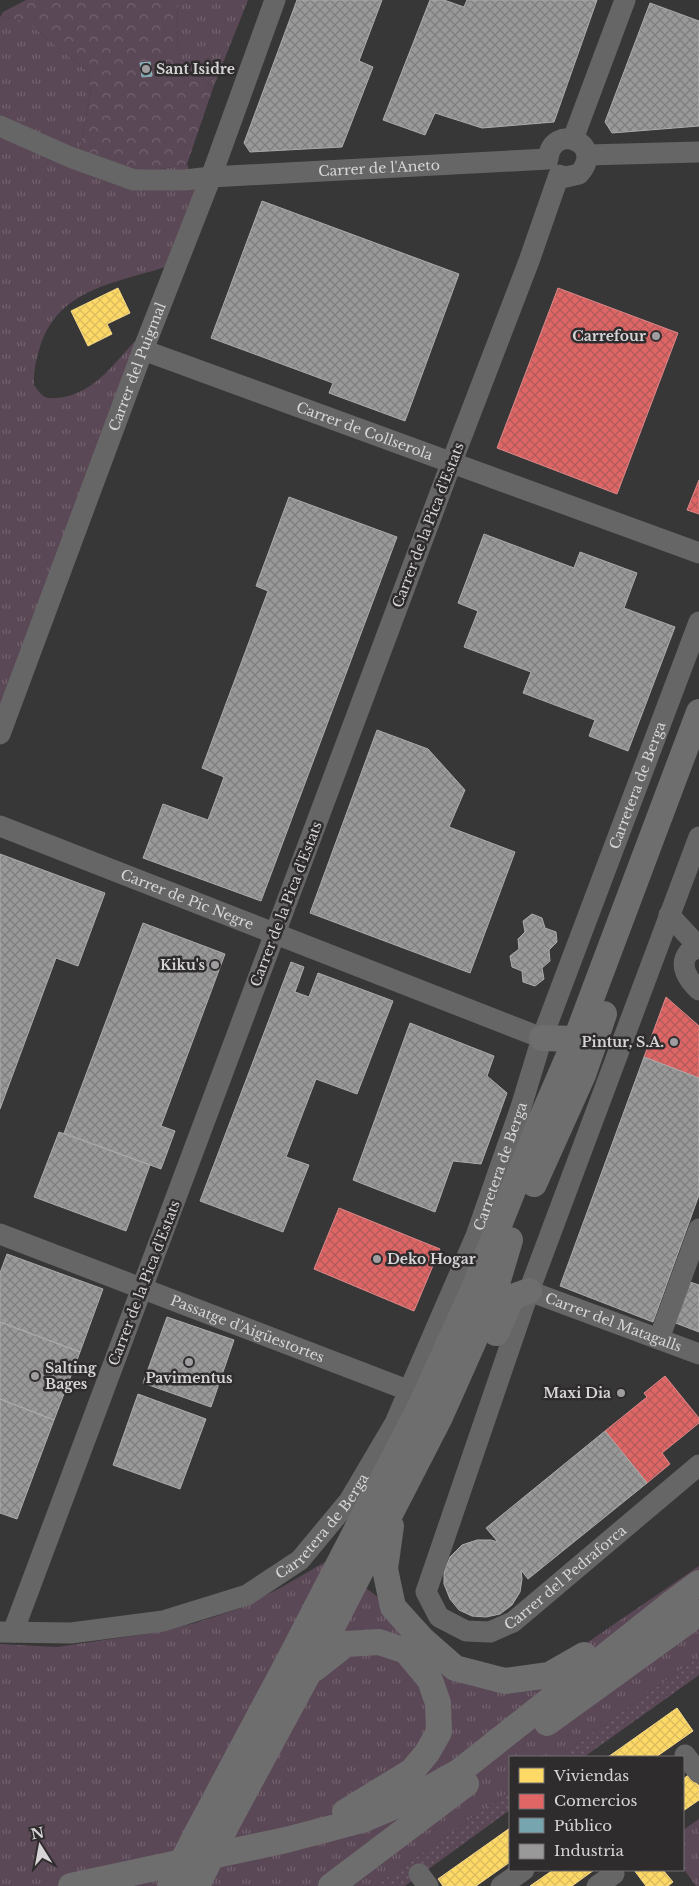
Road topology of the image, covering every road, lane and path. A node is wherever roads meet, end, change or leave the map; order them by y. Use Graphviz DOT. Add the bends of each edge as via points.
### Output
graph roads {
  1 [pos="276,0"];
  2 [pos="625,0"];
  3 [pos="0,126"];
  4 [pos="573,139"];
  5 [pos="699,152"];
  6 [pos="587,155"];
  7 [pos="554,167"];
  8 [pos="210,177"];
  9 [pos="143,350"];
  10 [pos="451,464"];
  11 [pos="699,553"];
  12 [pos="699,622"];
  13 [pos="699,712"];
  14 [pos="0,734"];
  15 [pos="699,761"];
  16 [pos="0,826"];
  17 [pos="699,837"];
  18 [pos="669,915"];
  19 [pos="635,924"];
  20 [pos="275,935"];
  21 [pos="699,947"];
  22 [pos="651,963"];
  23 [pos="685,971"];
  24 [pos="699,990"];
  25 [pos="542,1038"];
  26 [pos="576,1039"];
  27 [pos="542,1120"];
  28 [pos="699,1230"];
  29 [pos="0,1234"];
  30 [pos="512,1234"];
  31 [pos="142,1289"];
  32 [pos="529,1291"];
  33 [pos="658,1339"];
  34 [pos="699,1354"];
  35 [pos="410,1391"];
  36 [pos="440,1417"];
  37 [pos="699,1464"];
  38 [pos="393,1508"];
  39 [pos="691,1597"];
  40 [pos="7,1632"];
  41 [pos="308,1674"];
  42 [pos="689,1753"];
  43 [pos="699,1773"];
  44 [pos="441,1802"];
  45 [pos="213,1829"];
  46 [pos="271,1843"];
  47 [pos="523,1871"];
  48 [pos="71,1886"];
  49 [pos="128,1886"];
  50 [pos="170,1886"];
  51 [pos="185,1886"];
  52 [pos="196,1886"];
  53 [pos="331,1886"];
  54 [pos="501,1886"];
  1 -- 8 [label="street, Carrer del Puigmal"];
  2 -- 4 [label="street"];
  3 -- 8 [label="street, Carrer de l'Aneto" via="70,157 134,180"];
  4 -- 6 [label="street" via="582,145"];
  4 -- 7 [label="street" via="556,142 550,150"];
  5 -- 6 [label="street"];
  6 -- 7 [label="street" via="587,162 579,174 566,177"];
  7 -- 8 [label="street, Carrer de l'Aneto"];
  7 -- 10 [label="street, Carrer de la Pica d'Estats" via="529,261"];
  8 -- 9 [label="street, Carrer del Puigmal"];
  9 -- 10 [label="street, Carrer de Collserola"];
  9 -- 14 [label="street, Carrer del Puigmal"];
  10 -- 11 [label="street, Carrer de Collserola"];
  10 -- 20 [label="street, Carrer de la Pica d'Estats"];
  12 -- 25 [label="street, Carretera de Berga"];
  13 -- 26 [label="main road"];
  15 -- 19 [label="main road"];
  16 -- 20 [label="street, Carrer de Pic Negre"];
  17 -- 18 [label="street"];
  18 -- 21 [label="street"];
  18 -- 22 [label="street"];
  19 -- 26 [label="main road" via="617,956 587,1036"];
  19 -- 30 [label="main road" via="583,1075"];
  20 -- 25 [label="street, Carrer de Pic Negre"];
  20 -- 31 [label="street, Carrer de la Pica d'Estats"];
  21 -- 23 [label="street" via="687,954 683,962"];
  22 -- 23 [label="street"];
  22 -- 32 [label="street"];
  23 -- 24 [label="street"];
  25 -- 26 [label="main road"];
  25 -- 27 [label="main road" via="555,1056"];
  25 -- 35 [label="street, Carretera de Berga" via="476,1236"];
  26 -- 27 [label="main road"];
  27 -- 45 [label="main road" via="474,1288 420,1407 287,1664"];
  28 -- 33 [label="street"];
  29 -- 31 [label="street, Passatge d'Aigüestortes"];
  30 -- 36 [label="main road" via="492,1300"];
  30 -- 45 [label="main road" via="431,1414"];
  31 -- 35 [label="street, Passatge d'Aigüestortes"];
  31 -- 40 [label="street, Carrer de la Pica d'Estats"];
  32 -- 33 [label="street, Carrer del Matagalls"];
  32 -- 36 [label="main road" via="512,1297 477,1373"];
  32 -- 37 [label="street, Carrer del Pedraforca" via="426,1592 439,1617 466,1631 490,1632 513,1622"];
  33 -- 34 [label="street, Carrer del Matagalls"];
  35 -- 40 [label="street, Carretera de Berga" via="350,1501 300,1560 246,1594 163,1621 71,1632"];
  36 -- 38 [label="main road"];
  38 -- 39 [label="main road" via="385,1569 393,1606 422,1639 455,1668 505,1681 549,1675"];
  38 -- 41 [label="main road"];
  39 -- 44 [label="main road" via="572,1705"];
  39 -- 46 [label="main road" via="460,1771 407,1801 362,1820"];
  41 -- 45 [label="main road"];
  41 -- 46 [label="main road" via="346,1644 379,1642 406,1651 430,1680 438,1703 438,1732 412,1771 337,1816"];
  42 -- 43 [label="street"];
  44 -- 49 [label="main road" via="338,1841 296,1853"];
  44 -- 53 [label="main road"];
  45 -- 50 [label="main road, bridge"];
  45 -- 51 [label="main road"];
  45 -- 52 [label="main road, bridge"];
  46 -- 48 [label="main road"];
  47 -- 54 [label="street"];
}
